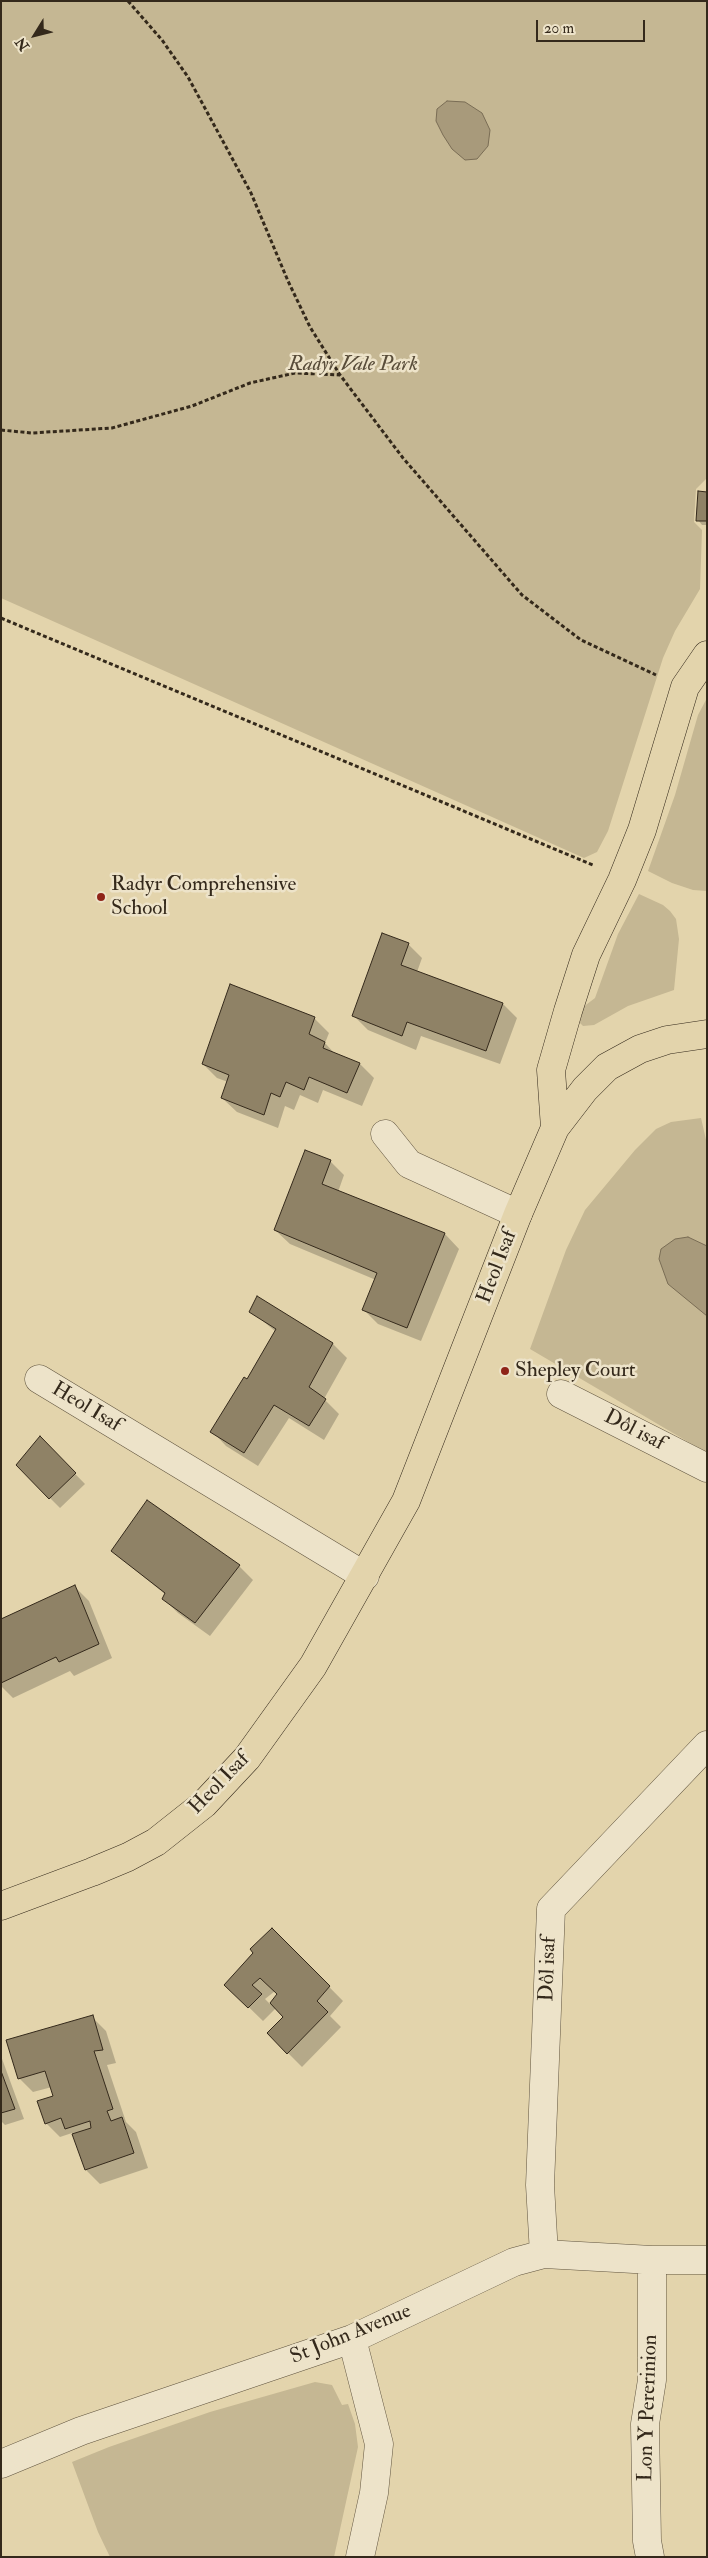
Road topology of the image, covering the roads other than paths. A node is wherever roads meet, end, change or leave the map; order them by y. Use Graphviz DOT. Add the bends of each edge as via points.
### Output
graph roads {
  1 [pos="707,655"];
  2 [pos="707,1034"];
  3 [pos="555,1128"];
  4 [pos="385,1134"];
  5 [pos="518,1214"];
  6 [pos="39,1380"];
  7 [pos="561,1394"];
  8 [pos="707,1468"];
  9 [pos="365,1576"];
  10 [pos="707,1745"];
  11 [pos="1,1906"];
  12 [pos="544,2254"];
  13 [pos="652,2260"];
  14 [pos="707,2260"];
  15 [pos="352,2339"];
  16 [pos="1,2464"];
  17 [pos="360,2557"];
  18 [pos="650,2557"];
  1 -- 3 [label="main road" via="685,688 642,830 586,956 568,1011 551,1070"];
  2 -- 3 [label="main road, Heol Isaf" via="667,1040 640,1049 607,1067"];
  3 -- 5 [label="main road, Heol Isaf"];
  4 -- 5 [label="street" via="410,1164"];
  5 -- 9 [label="main road, Heol Isaf" via="414,1483"];
  6 -- 9 [label="street, Heol Isaf"];
  7 -- 8 [label="street, Dôl isaf"];
  9 -- 11 [label="main road, Heol Isaf" via="313,1666 278,1716 247,1758 204,1804 156,1842 128,1858"];
  10 -- 12 [label="street, Dôl isaf" via="551,1910 540,2185"];
  12 -- 13 [label="street, St John Avenue"];
  12 -- 15 [label="street, St John Avenue" via="514,2262"];
  13 -- 14 [label="street, St John Avenue"];
  13 -- 18 [label="street, Lon Y Pererinion" via="652,2380 646,2424 647,2541"];
  15 -- 16 [label="street, St John Avenue" via="81,2431"];
  15 -- 17 [label="street" via="379,2444 374,2493"];
}
